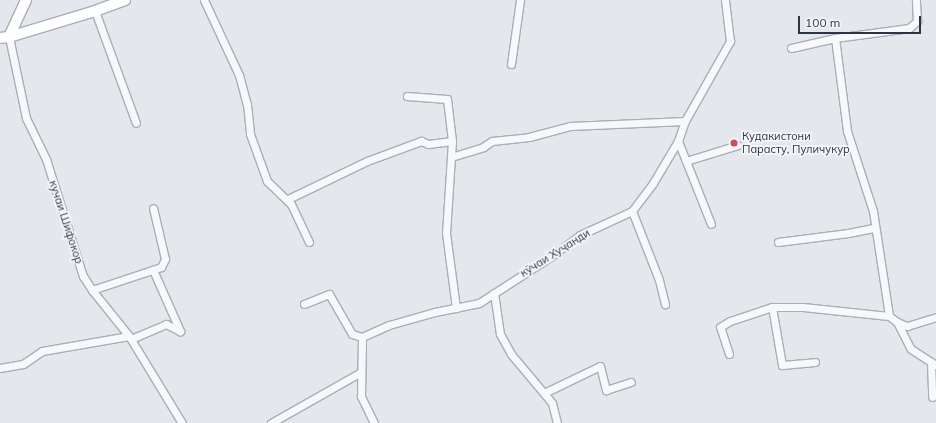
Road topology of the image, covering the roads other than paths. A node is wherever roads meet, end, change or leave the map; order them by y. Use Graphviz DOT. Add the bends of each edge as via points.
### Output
graph roads {
  1 [pos="26,0"];
  2 [pos="124,0"];
  3 [pos="204,0"];
  4 [pos="520,0"];
  5 [pos="725,0"];
  6 [pos="916,0"];
  7 [pos="95,11"];
  8 [pos="4,38"];
  9 [pos="835,38"];
  10 [pos="791,48"];
  11 [pos="511,64"];
  12 [pos="406,96"];
  13 [pos="685,121"];
  14 [pos="136,123"];
  15 [pos="452,140"];
  16 [pos="678,140"];
  17 [pos="738,145"];
  18 [pos="451,158"];
  19 [pos="686,161"];
  20 [pos="288,199"];
  21 [pos="153,208"];
  22 [pos="632,211"];
  23 [pos="711,224"];
  24 [pos="874,228"];
  25 [pos="309,242"];
  26 [pos="778,242"];
  27 [pos="153,270"];
  28 [pos="92,290"];
  29 [pos="494,293"];
  30 [pos="304,304"];
  31 [pos="665,304"];
  32 [pos="772,307"];
  33 [pos="456,308"];
  34 [pos="889,316"];
  35 [pos="936,317"];
  36 [pos="897,322"];
  37 [pos="130,337"];
  38 [pos="362,337"];
  39 [pos="729,354"];
  40 [pos="815,362"];
  41 [pos="934,363"];
  42 [pos="0,368"];
  43 [pos="361,372"];
  44 [pos="631,382"];
  45 [pos="544,393"];
  46 [pos="932,397"];
  47 [pos="182,423"];
  48 [pos="271,423"];
  49 [pos="374,423"];
  50 [pos="557,423"];
  1 -- 8 [label="street"];
  2 -- 7 [label="street"];
  3 -- 20 [label="street" via="239,75 250,134 267,181"];
  4 -- 11 [label="street"];
  5 -- 13 [label="street, кӯчаи Хуҷанди" via="730,41"];
  6 -- 9 [label="street" via="917,21 909,28"];
  7 -- 8 [label="street"];
  7 -- 14 [label="street"];
  8 -- 28 [label="street, кучаи Шифокор" via="26,118 46,159 83,276"];
  9 -- 10 [label="street"];
  9 -- 24 [label="street" via="847,131 873,211"];
  12 -- 15 [label="street" via="447,99"];
  13 -- 16 [label="street, кӯчаи Хуҷанди"];
  13 -- 18 [label="street" via="570,126 529,137 492,141 483,147"];
  15 -- 18 [label="street"];
  15 -- 20 [label="street" via="428,144 421,141 367,161"];
  16 -- 19 [label="street"];
  16 -- 22 [label="street, кӯчаи Хуҷанди" via="653,183"];
  17 -- 19 [label="street"];
  18 -- 33 [label="street" via="446,233"];
  19 -- 23 [label="street"];
  20 -- 25 [label="street"];
  21 -- 27 [label="street" via="165,259 161,268"];
  22 -- 29 [label="street, кӯчаи Хуҷанди" via="580,235"];
  22 -- 31 [label="street" via="659,280"];
  24 -- 26 [label="street"];
  24 -- 34 [label="street"];
  27 -- 28 [label="street"];
  27 -- 37 [label="street" via="180,331 166,324"];
  28 -- 37 [label="street, кучаи Шифокор"];
  29 -- 33 [label="street, кӯчаи Хуҷанди" via="479,302"];
  29 -- 45 [label="street" via="500,334 511,354"];
  30 -- 38 [label="street" via="329,294 352,334"];
  32 -- 34 [label="street" via="803,306"];
  32 -- 39 [label="street" via="730,321 720,327"];
  32 -- 40 [label="street" via="782,365"];
  33 -- 38 [label="street, кӯчаи Хуҷанди" via="389,325"];
  34 -- 36 [label="street"];
  35 -- 36 [label="street" via="907,326"];
  36 -- 41 [label="street" via="911,349"];
  37 -- 42 [label="street" via="42,351 23,364"];
  37 -- 47 [label="street, кучаи Шифокор"];
  38 -- 43 [label="street"];
  41 -- 46 [label="street"];
  43 -- 48 [label="street"];
  43 -- 49 [label="street" via="361,396"];
  44 -- 45 [label="street" via="606,390 600,366"];
  45 -- 50 [label="street" via="552,403"];
}
